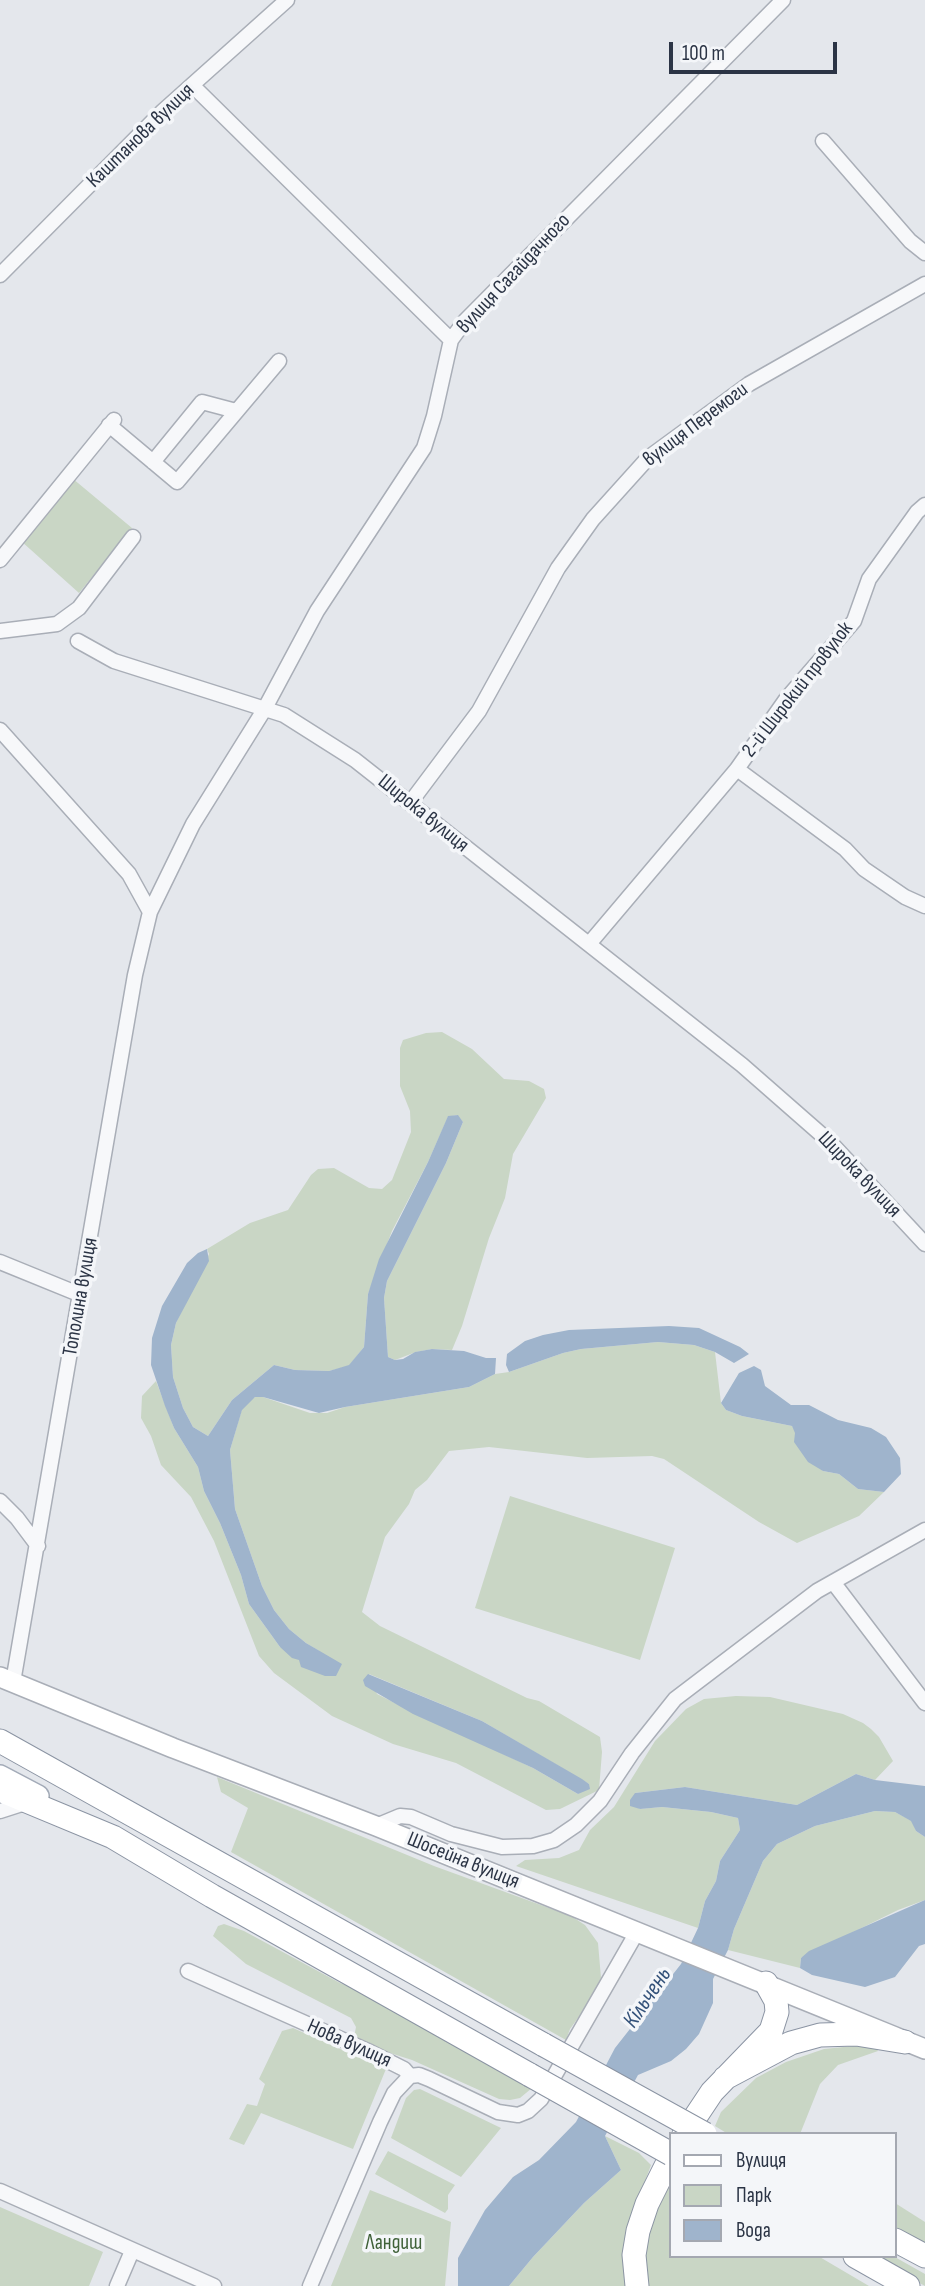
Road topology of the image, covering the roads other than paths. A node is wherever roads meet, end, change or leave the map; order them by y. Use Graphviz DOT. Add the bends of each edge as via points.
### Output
graph roads {
  1 [pos="287,0"];
  2 [pos="778,2"];
  3 [pos="193,86"];
  4 [pos="823,141"];
  5 [pos="925,253"];
  6 [pos="0,275"];
  7 [pos="925,284"];
  8 [pos="452,340"];
  9 [pos="279,361"];
  10 [pos="236,411"];
  11 [pos="153,462"];
  12 [pos="925,505"];
  13 [pos="133,537"];
  14 [pos="0,560"];
  15 [pos="0,631"];
  16 [pos="78,641"];
  17 [pos="264,710"];
  18 [pos="0,730"];
  19 [pos="737,769"];
  20 [pos="410,803"];
  21 [pos="925,906"];
  22 [pos="150,912"];
  23 [pos="589,944"];
  24 [pos="925,1244"];
  25 [pos="0,1262"];
  26 [pos="81,1295"];
  27 [pos="0,1501"];
  28 [pos="925,1530"];
  29 [pos="38,1546"];
  30 [pos="833,1582"];
  31 [pos="7,1679"];
  32 [pos="925,1703"];
  33 [pos="0,1741"];
  34 [pos="0,1776"];
  35 [pos="0,1790"];
  36 [pos="28,1802"];
  37 [pos="0,1811"];
  38 [pos="376,1826"];
  39 [pos="113,1837"];
  40 [pos="637,1932"];
  41 [pos="188,1971"];
  42 [pos="756,1979"];
  43 [pos="915,2045"];
  44 [pos="410,2076"];
  45 [pos="725,2078"];
  46 [pos="685,2132"];
  47 [pos="701,2132"];
  48 [pos="670,2154"];
  49 [pos="670,2157"];
  50 [pos="0,2191"];
  51 [pos="897,2241"];
  52 [pos="132,2250"];
  53 [pos="925,2256"];
  54 [pos="847,2258"];
  55 [pos="859,2258"];
  56 [pos="881,2284"];
  57 [pos="117,2286"];
  58 [pos="215,2286"];
  59 [pos="310,2286"];
  60 [pos="637,2286"];
  61 [pos="908,2286"];
  1 -- 3 [label="street, Каштанова вулиця"];
  2 -- 8 [label="street, вулиця Сагайдачного" via="465,321"];
  3 -- 6 [label="street, Каштанова вулиця" via="163,110"];
  3 -- 8 [label="street"];
  4 -- 5 [label="street"];
  7 -- 20 [label="street, вулиця Перемоги" via="749,384 648,458 593,519 558,568 479,711"];
  8 -- 17 [label="street, вулиця Сагайдачного" via="424,448 317,611"];
  9 -- 10 [label="street"];
  10 -- 11 [label="street" via="202,402"];
  10 -- 11 [label="street" via="177,482"];
  11 -- 14 [label="street" via="112,422"];
  12 -- 19 [label="street, 2-й Широкий провулок" via="869,579 853,621 787,698"];
  13 -- 15 [label="street" via="79,608 57,624"];
  16 -- 17 [label="street, Широка вулиця" via="114,661"];
  17 -- 20 [label="street, Широка вулиця" via="284,715 346,754"];
  17 -- 22 [label="street" via="193,824"];
  18 -- 22 [label="street" via="129,874"];
  19 -- 21 [label="street, 2-й Широкий провулок" via="845,849 864,869"];
  19 -- 23 [label="street, 2-й Широкий провулок"];
  20 -- 23 [label="street, Широка вулиця"];
  22 -- 26 [label="street, Тополина вулиця" via="135,975"];
  23 -- 24 [label="street, Широка вулиця" via="812,1126"];
  25 -- 26 [label="street"];
  26 -- 29 [label="street, Тополина вулиця"];
  27 -- 29 [label="street"];
  28 -- 30 [label="street"];
  29 -- 31 [label="street, Тополина вулиця"];
  30 -- 32 [label="street"];
  30 -- 38 [label="street" via="675,1699 600,1801 554,1840 502,1847 400,1816"];
  31 -- 38 [label="main road, Шосейна вулиця"];
  33 -- 47 [label="highway, bridge"];
  34 -- 39 [label="main road"];
  35 -- 36 [label="highway"];
  36 -- 37 [label="street"];
  36 -- 39 [label="highway"];
  38 -- 40 [label="main road, Шосейна вулиця"];
  39 -- 48 [label="highway, bridge"];
  40 -- 42 [label="main road, Шосейна вулиця"];
  40 -- 44 [label="street" via="541,2099 528,2111 518,2115 498,2112 429,2079"];
  41 -- 44 [label="street, Нова вулиця" via="382,2058"];
  42 -- 43 [label="main road, Шосейна вулиця"];
  42 -- 45 [label="highway" via="776,2001 775,2022 763,2042"];
  43 -- 45 [label="highway" via="856,2034 820,2035 791,2043"];
  44 -- 59 [label="street, Нова вулиця" via="394,2092"];
  45 -- 46 [label="highway"];
  49 -- 60 [label="highway" via="638,2231 634,2255"];
  50 -- 52 [label="street"];
  51 -- 53 [label="highway"];
  52 -- 57 [label="street"];
  52 -- 58 [label="street"];
  54 -- 56 [label="highway"];
  55 -- 61 [label="highway"];
}
